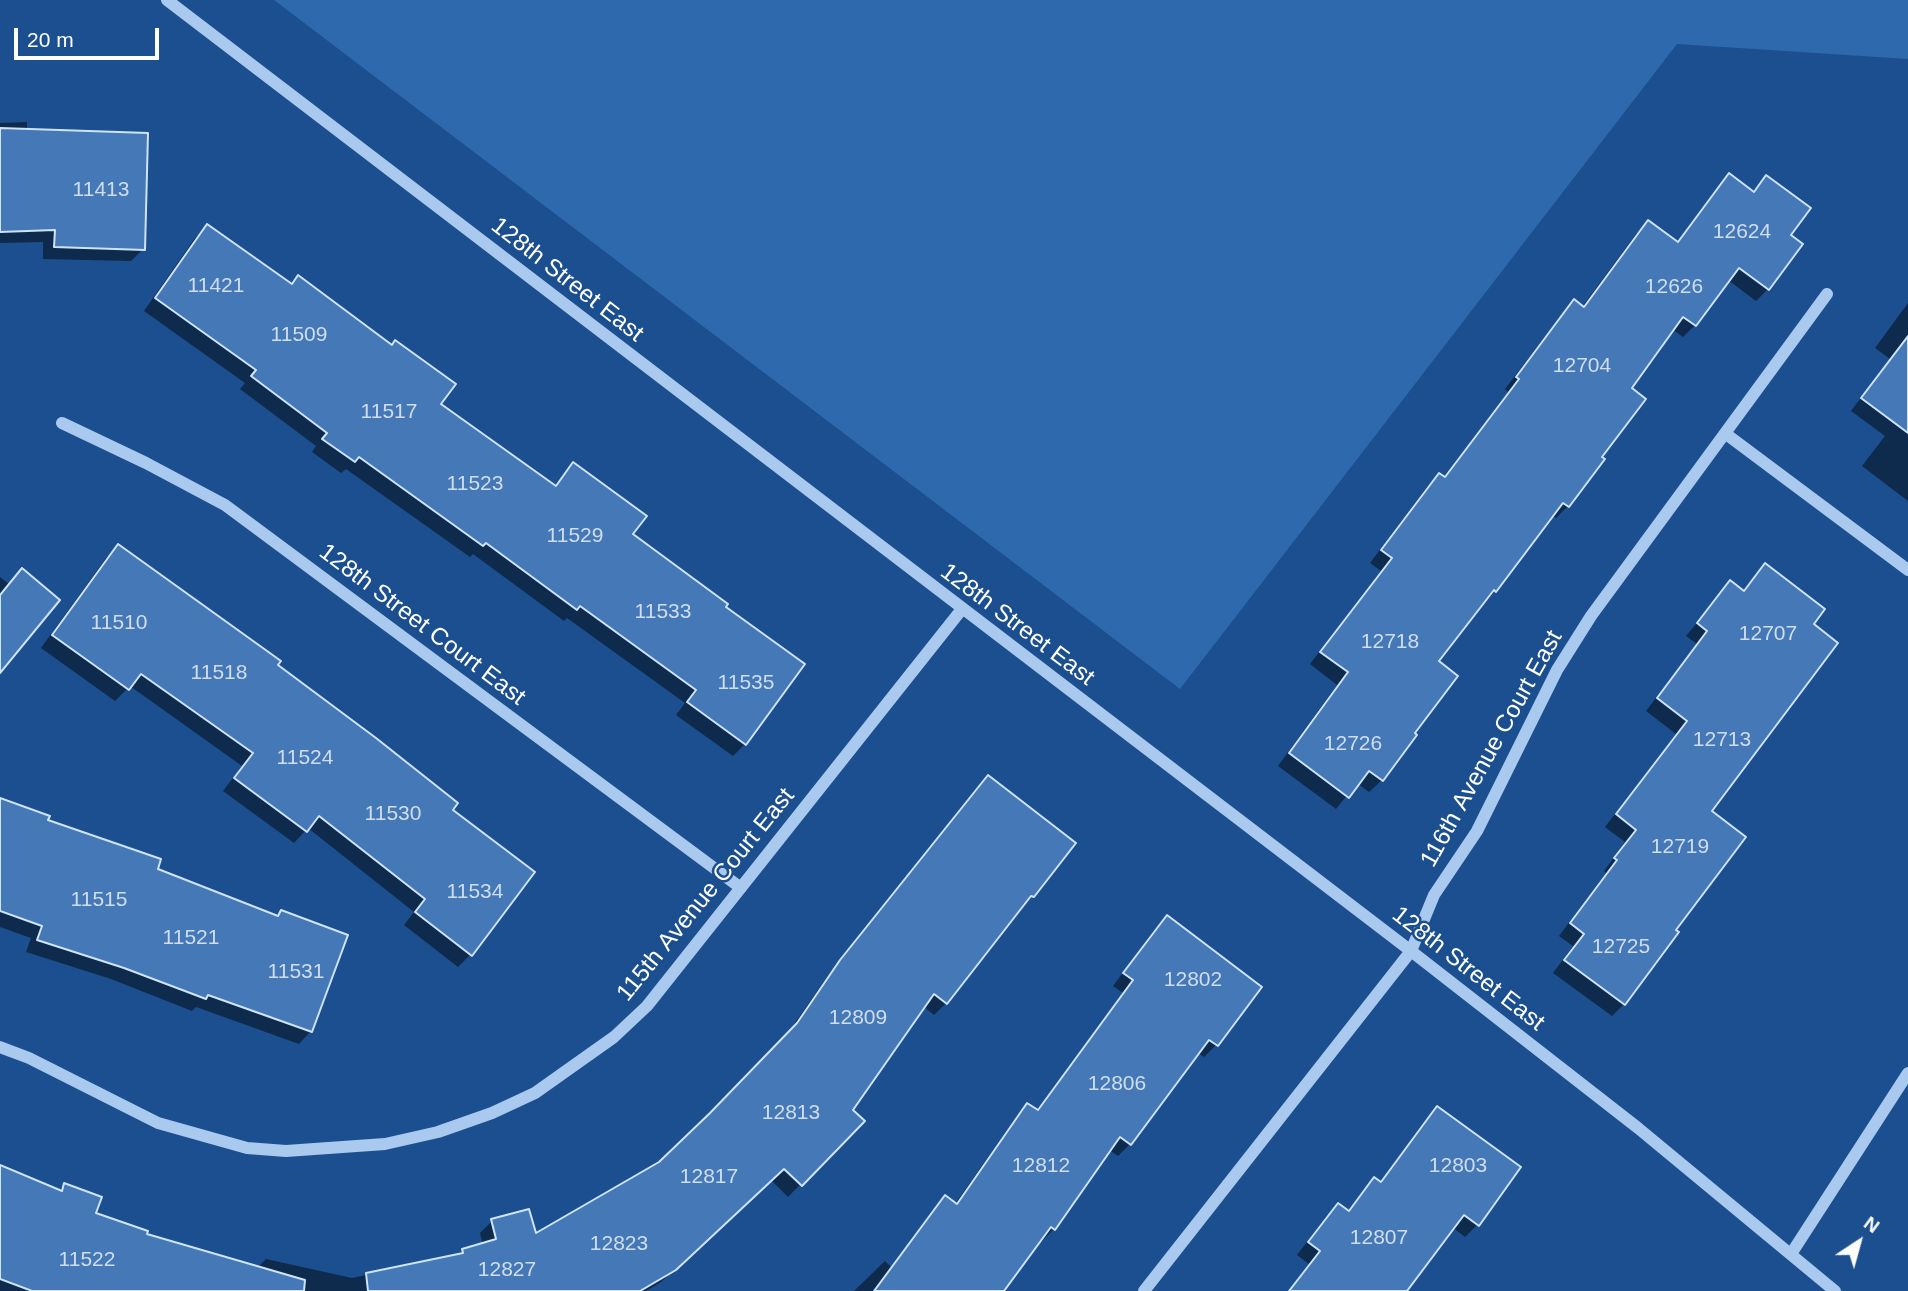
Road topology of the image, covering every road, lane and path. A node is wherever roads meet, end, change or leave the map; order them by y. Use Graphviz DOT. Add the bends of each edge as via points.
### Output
graph roads {
  1 [pos="167,0"];
  2 [pos="1827,294"];
  3 [pos="62,423"];
  4 [pos="1726,434"];
  5 [pos="1908,570"];
  6 [pos="961,610"];
  7 [pos="741,888"];
  8 [pos="1411,951"];
  9 [pos="0,1047"];
  10 [pos="1908,1073"];
  11 [pos="1791,1254"];
  12 [pos="1144,1291"];
  13 [pos="1835,1291"];
  1 -- 6 [label="street, 128th Street East"];
  2 -- 4 [label="street, 116th Avenue Court East"];
  3 -- 7 [label="street, 128th Street Court East" via="225,505"];
  4 -- 5 [label="street"];
  4 -- 8 [label="street, 116th Avenue Court East" via="1591,616 1557,670 1476,831 1434,895"];
  6 -- 7 [label="street, 115th Avenue Court East"];
  6 -- 8 [label="street, 128th Street East"];
  7 -- 9 [label="street, 115th Avenue Court East" via="647,1006 574,1066 536,1093 492,1113 385,1144 286,1151 247,1148 158,1123"];
  8 -- 11 [label="street, 128th Street East"];
  8 -- 12 [label="street, 116th Avenue Court East"];
  10 -- 11 [label="street"];
  11 -- 13 [label="street, 128th Street East"];
}
